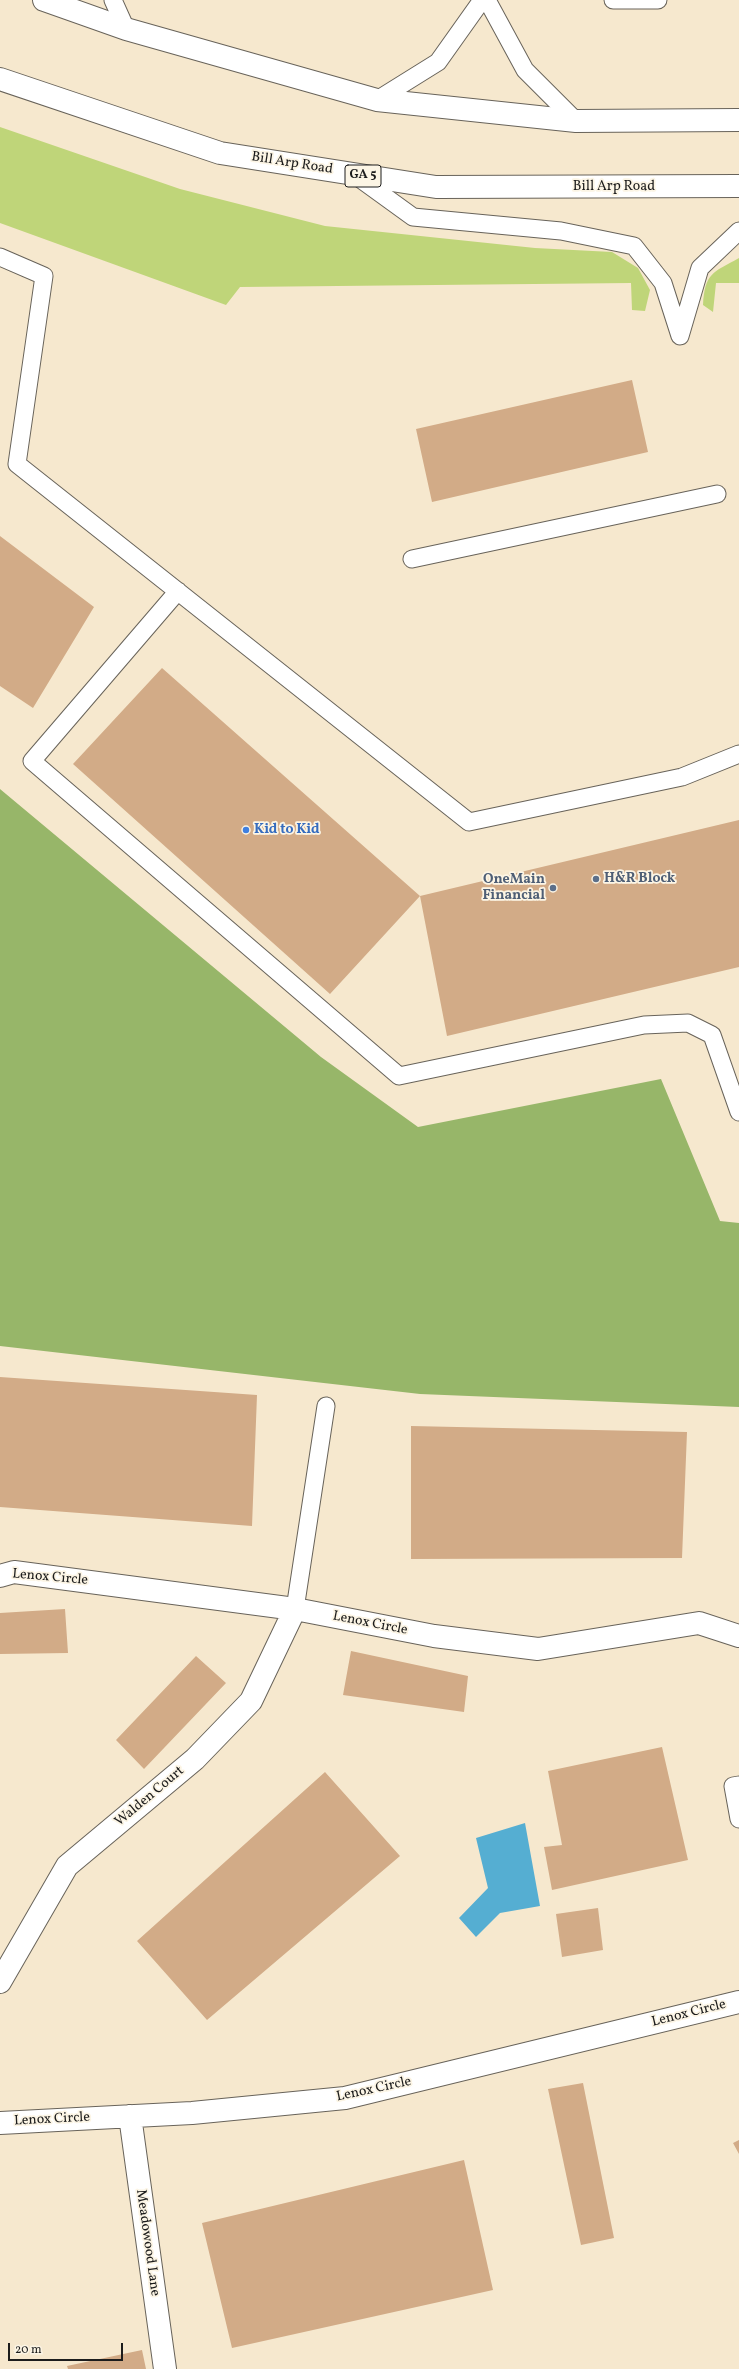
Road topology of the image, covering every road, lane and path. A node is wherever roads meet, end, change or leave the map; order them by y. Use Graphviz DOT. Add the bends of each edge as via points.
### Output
graph roads {
  1 [pos="44,0"];
  2 [pos="112,0"];
  3 [pos="482,0"];
  4 [pos="487,0"];
  5 [pos="613,0"];
  6 [pos="658,0"];
  7 [pos="126,28"];
  8 [pos="0,78"];
  9 [pos="377,100"];
  10 [pos="739,120"];
  11 [pos="576,121"];
  12 [pos="353,174"];
  13 [pos="739,186"];
  14 [pos="739,231"];
  15 [pos="0,258"];
  16 [pos="716,494"];
  17 [pos="412,559"];
  18 [pos="178,591"];
  19 [pos="739,754"];
  20 [pos="739,1112"];
  21 [pos="326,1406"];
  22 [pos="0,1576"];
  23 [pos="295,1609"];
  24 [pos="739,1636"];
  25 [pos="739,1785"];
  26 [pos="739,1819"];
  27 [pos="0,1982"];
  28 [pos="739,2002"];
  29 [pos="130,2116"];
  30 [pos="0,2122"];
  31 [pos="165,2369"];
  1 -- 7 [label="street"];
  2 -- 7 [label="lane"];
  3 -- 9 [label="lane" via="438,62"];
  4 -- 11 [label="lane" via="526,70"];
  5 -- 6 [label="lane"];
  7 -- 9 [label="street"];
  8 -- 12 [label="street, Bill Arp Road / GA 5" via="220,153"];
  9 -- 11 [label="street"];
  10 -- 11 [label="street"];
  12 -- 13 [label="street, Bill Arp Road / GA 5" via="436,187"];
  12 -- 14 [label="lane" via="414,217 561,231 634,246 663,283 680,336 700,268"];
  15 -- 18 [label="lane" via="44,276 17,464"];
  16 -- 17 [label="lane"];
  18 -- 19 [label="lane" via="469,822 682,777"];
  18 -- 20 [label="lane" via="32,761 400,1076 644,1025 688,1023 712,1035"];
  21 -- 23 [label="lane"];
  22 -- 23 [label="street, Lenox Circle" via="14,1572"];
  23 -- 24 [label="street, Lenox Circle" via="434,1636 538,1649 699,1623"];
  23 -- 27 [label="street, Walden Court" via="251,1701 195,1759 67,1866"];
  25 -- 26 [label="lane" via="733,1786"];
  28 -- 29 [label="street, Lenox Circle" via="345,2098 192,2113"];
  29 -- 30 [label="street, Lenox Circle"];
  29 -- 31 [label="street, Meadowood Lane"];
}
